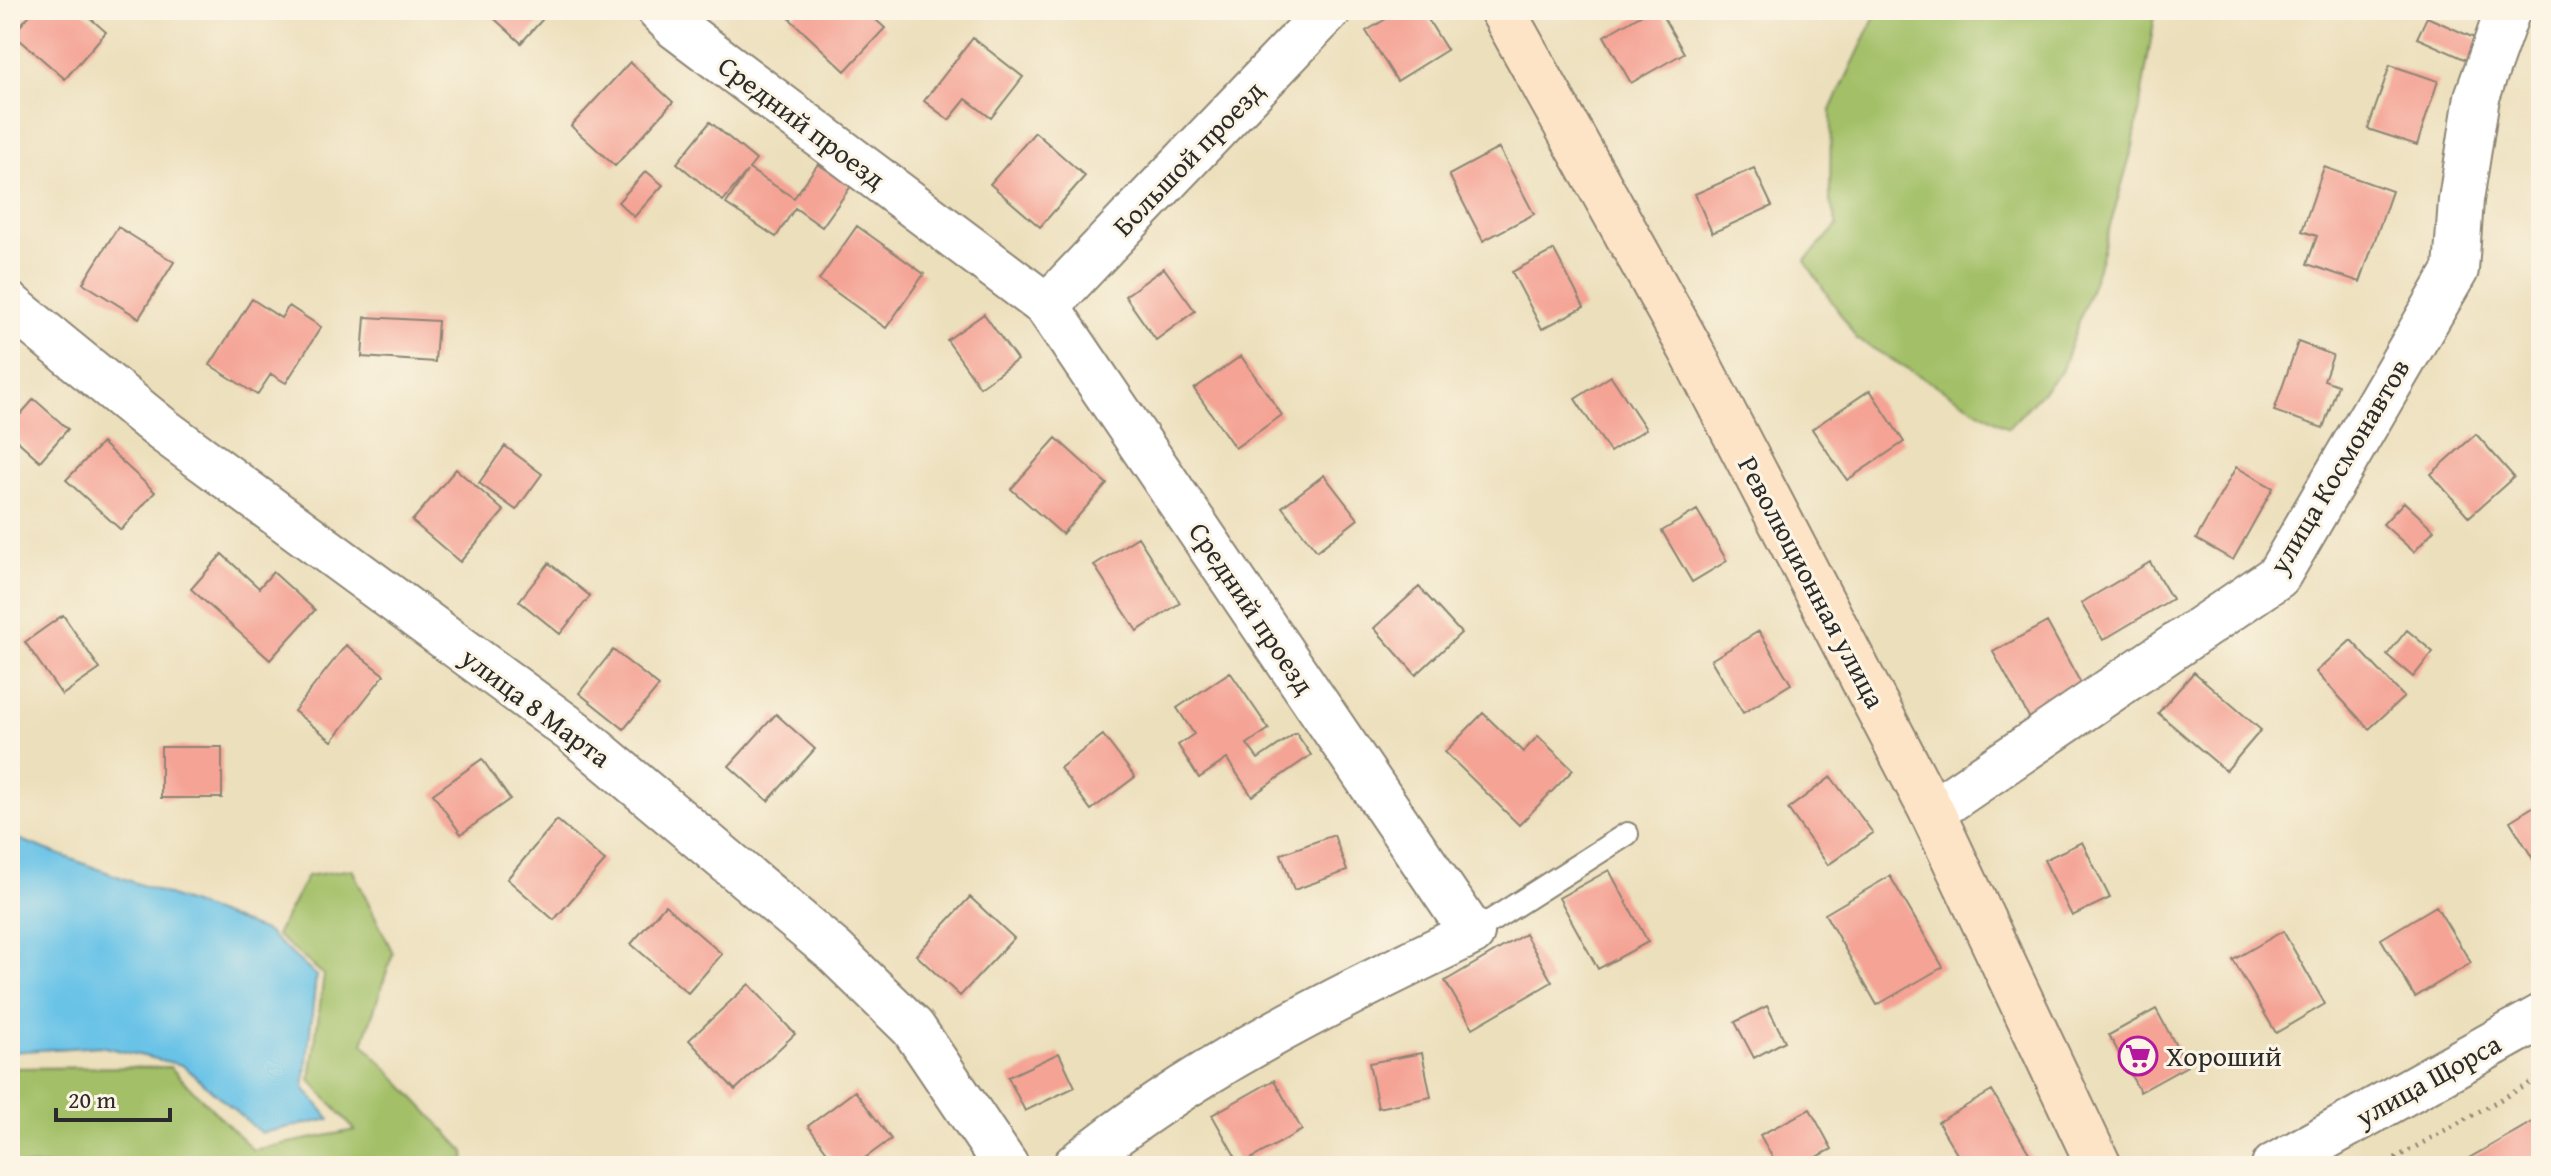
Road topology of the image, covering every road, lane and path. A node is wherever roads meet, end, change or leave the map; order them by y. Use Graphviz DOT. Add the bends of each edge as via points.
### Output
graph roads {
  1 [pos="659,10"];
  2 [pos="1329,10"];
  3 [pos="1502,10"];
  4 [pos="2508,10"];
  5 [pos="10,305"];
  6 [pos="1047,306"];
  7 [pos="1932,812"];
  8 [pos="1627,834"];
  9 [pos="1472,933"];
  10 [pos="2541,1017"];
  11 [pos="2541,1077"];
  12 [pos="1006,1166"];
  13 [pos="1075,1166"];
  14 [pos="2099,1166"];
  15 [pos="2274,1166"];
  16 [pos="2381,1166"];
  1 -- 6 [label="street, Средний проезд"];
  2 -- 6 [label="street, Большой проезд"];
  3 -- 7 [label="main road, Революционная улица" via="1690,348"];
  4 -- 7 [label="street, улица Космонавтов" via="2477,97 2456,270 2278,576"];
  5 -- 12 [label="street, улица 8 Марта" via="163,430 574,732 833,950 913,1028"];
  6 -- 9 [label="street, Средний проезд"];
  7 -- 14 [label="main road, Революционная улица"];
  8 -- 9 [label="lane"];
  9 -- 13 [label="street" via="1322,1006 1121,1128"];
  10 -- 15 [label="street, улица Щорса"];
  11 -- 16 [label="path"];
}
